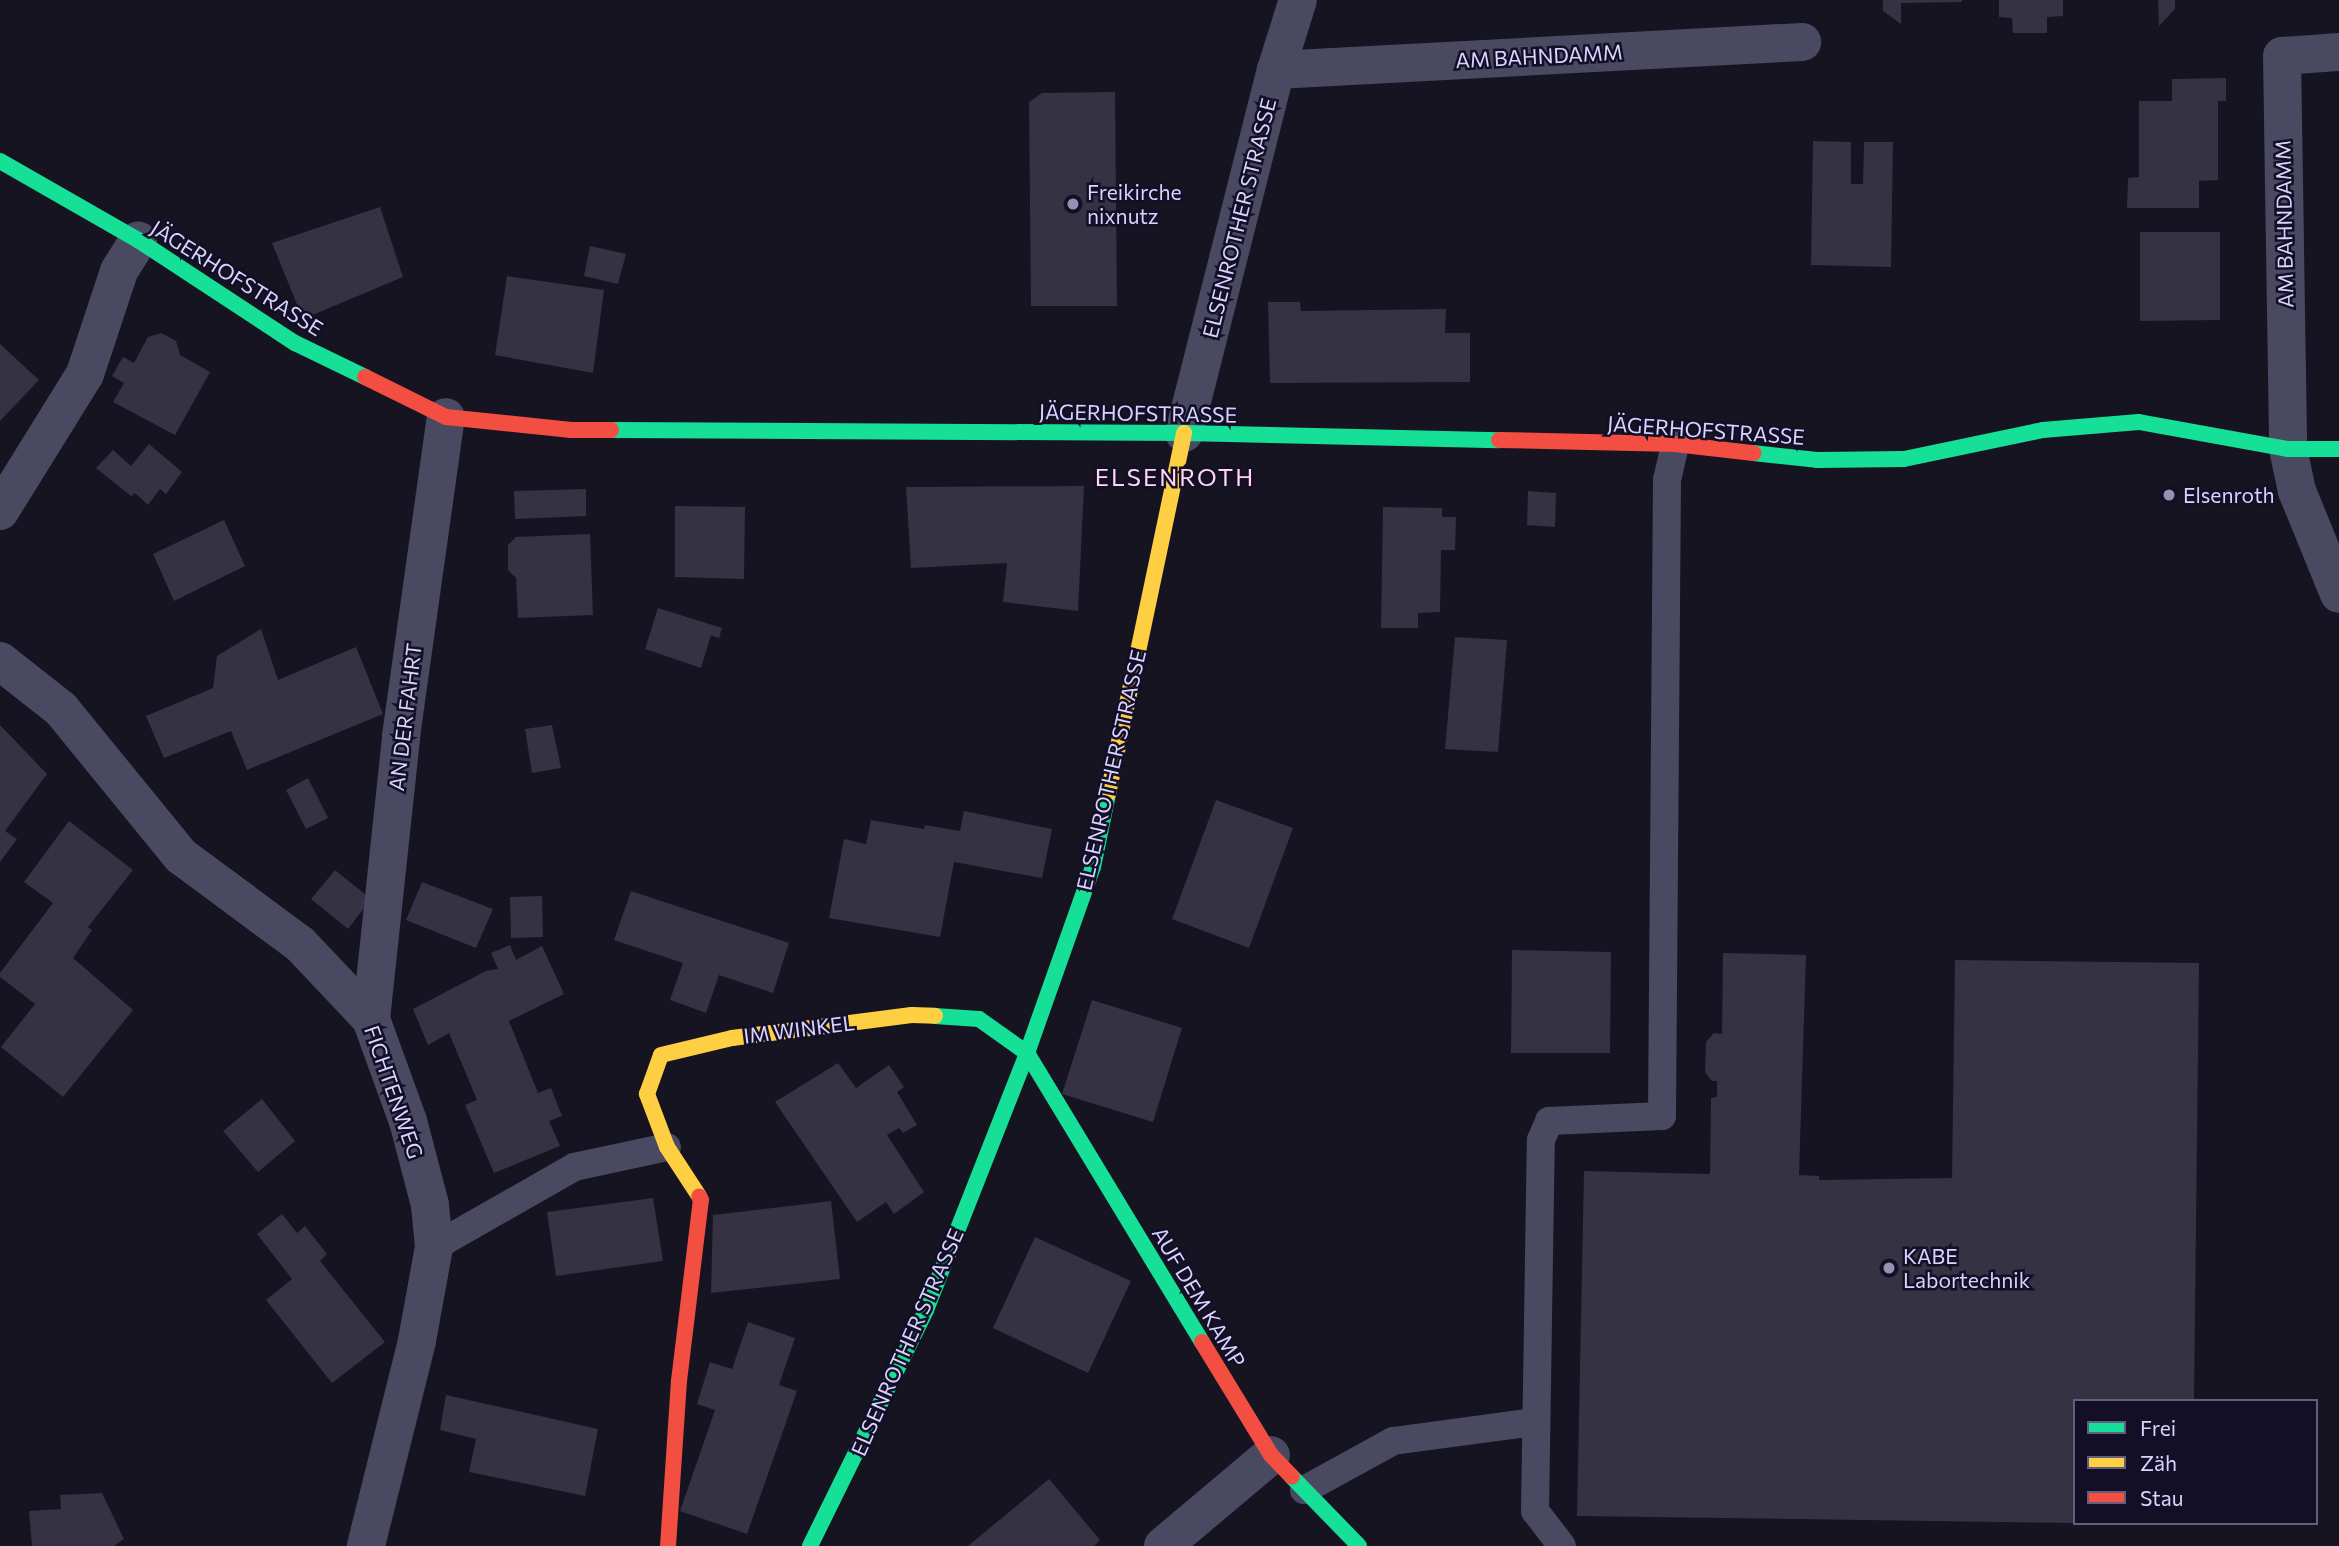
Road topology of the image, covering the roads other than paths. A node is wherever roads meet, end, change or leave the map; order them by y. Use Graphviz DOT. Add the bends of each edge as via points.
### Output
graph roads {
  1 [pos="1298,0"];
  2 [pos="1802,42"];
  3 [pos="2339,52"];
  4 [pos="1276,70"];
  5 [pos="0,161"];
  6 [pos="138,240"];
  7 [pos="446,416"];
  8 [pos="1184,433"];
  9 [pos="1675,444"];
  10 [pos="2288,449"];
  11 [pos="2339,449"];
  12 [pos="0,511"];
  13 [pos="2339,594"];
  14 [pos="0,661"];
  15 [pos="371,1018"];
  16 [pos="1027,1053"];
  17 [pos="667,1147"];
  18 [pos="434,1247"];
  19 [pos="1534,1422"];
  20 [pos="1271,1455"];
  21 [pos="1304,1490"];
  22 [pos="366,1546"];
  23 [pos="668,1546"];
  24 [pos="810,1546"];
  25 [pos="1163,1546"];
  26 [pos="1359,1546"];
  27 [pos="1563,1546"];
  1 -- 4 [label="street, ELSENROTHER STRASSE"];
  2 -- 4 [label="street, AM BAHNDAMM"];
  3 -- 10 [label="street, AM BAHNDAMM" via="2282,56"];
  4 -- 8 [label="street, ELSENROTHER STRASSE"];
  5 -- 6 [label="street, JÄGERHOFSTRASSE"];
  6 -- 7 [label="street, JÄGERHOFSTRASSE" via="295,343"];
  6 -- 12 [label="street" via="119,271 85,374"];
  7 -- 8 [label="street, JÄGERHOFSTRASSE" via="571,430"];
  7 -- 15 [label="street, AN DER FAHRT" via="401,736"];
  8 -- 9 [label="street, JÄGERHOFSTRASSE"];
  8 -- 16 [label="street, ELSENROTHER STRASSE" via="1093,867"];
  9 -- 10 [label="street, JÄGERHOFSTRASSE" via="1817,460 1904,459 2043,430 2139,422"];
  9 -- 19 [label="lane" via="1667,480 1661,1116 1549,1121 1541,1140"];
  10 -- 11 [label="street, JÄGERHOFSTRASSE"];
  10 -- 13 [label="street" via="2297,491"];
  14 -- 15 [label="street, FICHTENWEG" via="61,709 181,856 300,944"];
  15 -- 18 [label="street, FICHTENWEG" via="408,1121 430,1205"];
  16 -- 17 [label="street, IM WINKEL" via="979,1019 912,1015 733,1038 662,1055 647,1094"];
  16 -- 20 [label="street, AUF DEM KAMP"];
  16 -- 24 [label="street, ELSENROTHER STRASSE" via="926,1310"];
  17 -- 18 [label="lane" via="574,1167"];
  17 -- 23 [label="street, IM WINKEL" via="701,1200 679,1381"];
  18 -- 22 [label="street, FICHTENWEG" via="417,1341"];
  19 -- 21 [label="lane" via="1393,1441"];
  19 -- 27 [label="lane" via="1535,1511"];
  20 -- 21 [label="street, AUF DEM KAMP"];
  20 -- 25 [label="street"];
  21 -- 26 [label="street, AUF DEM KAMP"];
}
